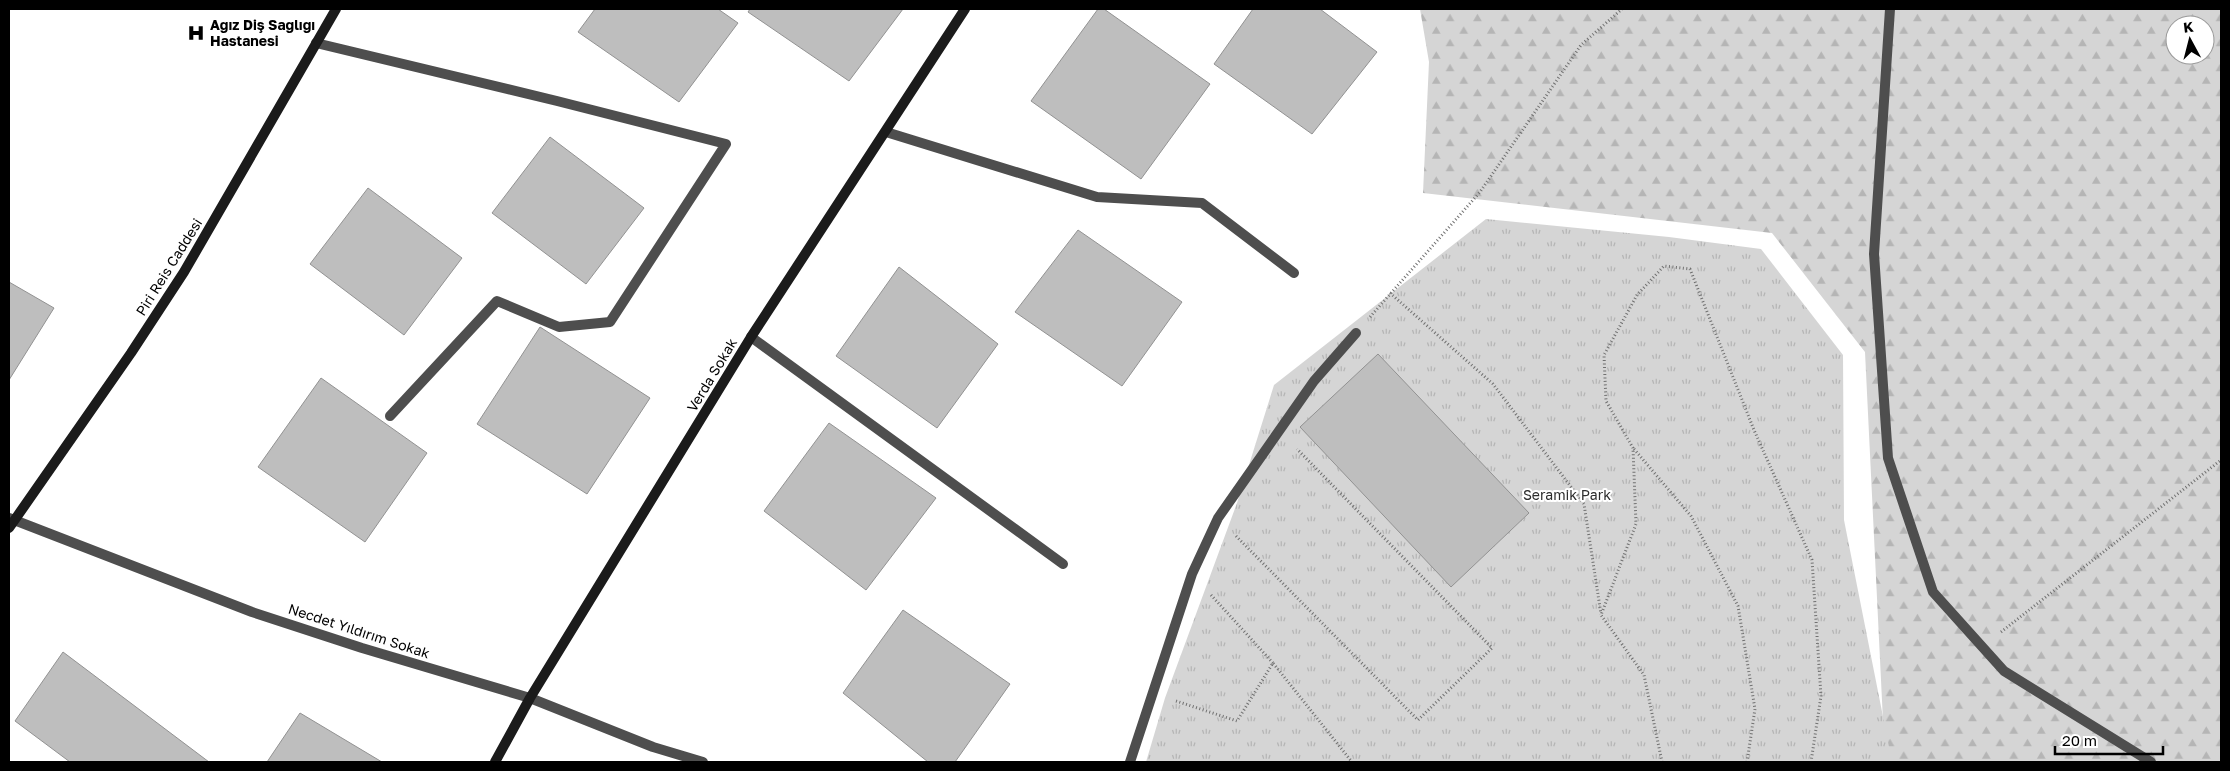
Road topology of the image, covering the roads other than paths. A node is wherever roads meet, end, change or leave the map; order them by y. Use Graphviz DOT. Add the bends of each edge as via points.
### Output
graph roads {
  1 [pos="336,9"];
  2 [pos="965,9"];
  3 [pos="1890,9"];
  4 [pos="316,44"];
  5 [pos="886,132"];
  6 [pos="1294,273"];
  7 [pos="1356,333"];
  8 [pos="751,337"];
  9 [pos="390,416"];
  10 [pos="10,522"];
  11 [pos="1063,564"];
  12 [pos="530,698"];
  13 [pos="495,762"];
  14 [pos="703,762"];
  15 [pos="1130,762"];
  16 [pos="2151,762"];
  1 -- 4 [label="street, Piri Reis Caddesi"];
  2 -- 5 [label="street, Verda Sokak"];
  3 -- 16 [label="street" via="1874,254 1888,458 1933,592 2004,672"];
  4 -- 9 [label="street" via="726,144 610,322 558,327 496,301"];
  4 -- 10 [label="street, Piri Reis Caddesi" via="184,272 131,353"];
  5 -- 6 [label="street" via="1097,197 1202,203"];
  5 -- 8 [label="street, Verda Sokak"];
  7 -- 15 [label="street" via="1314,381 1218,518 1192,574"];
  8 -- 11 [label="street"];
  8 -- 12 [label="street, Verda Sokak"];
  10 -- 12 [label="street, Necdet Yıldırım Sokak" via="252,612"];
  12 -- 13 [label="street, Verda Sokak"];
  12 -- 14 [label="street, Necdet Yıldırım Sokak" via="653,747"];
}
